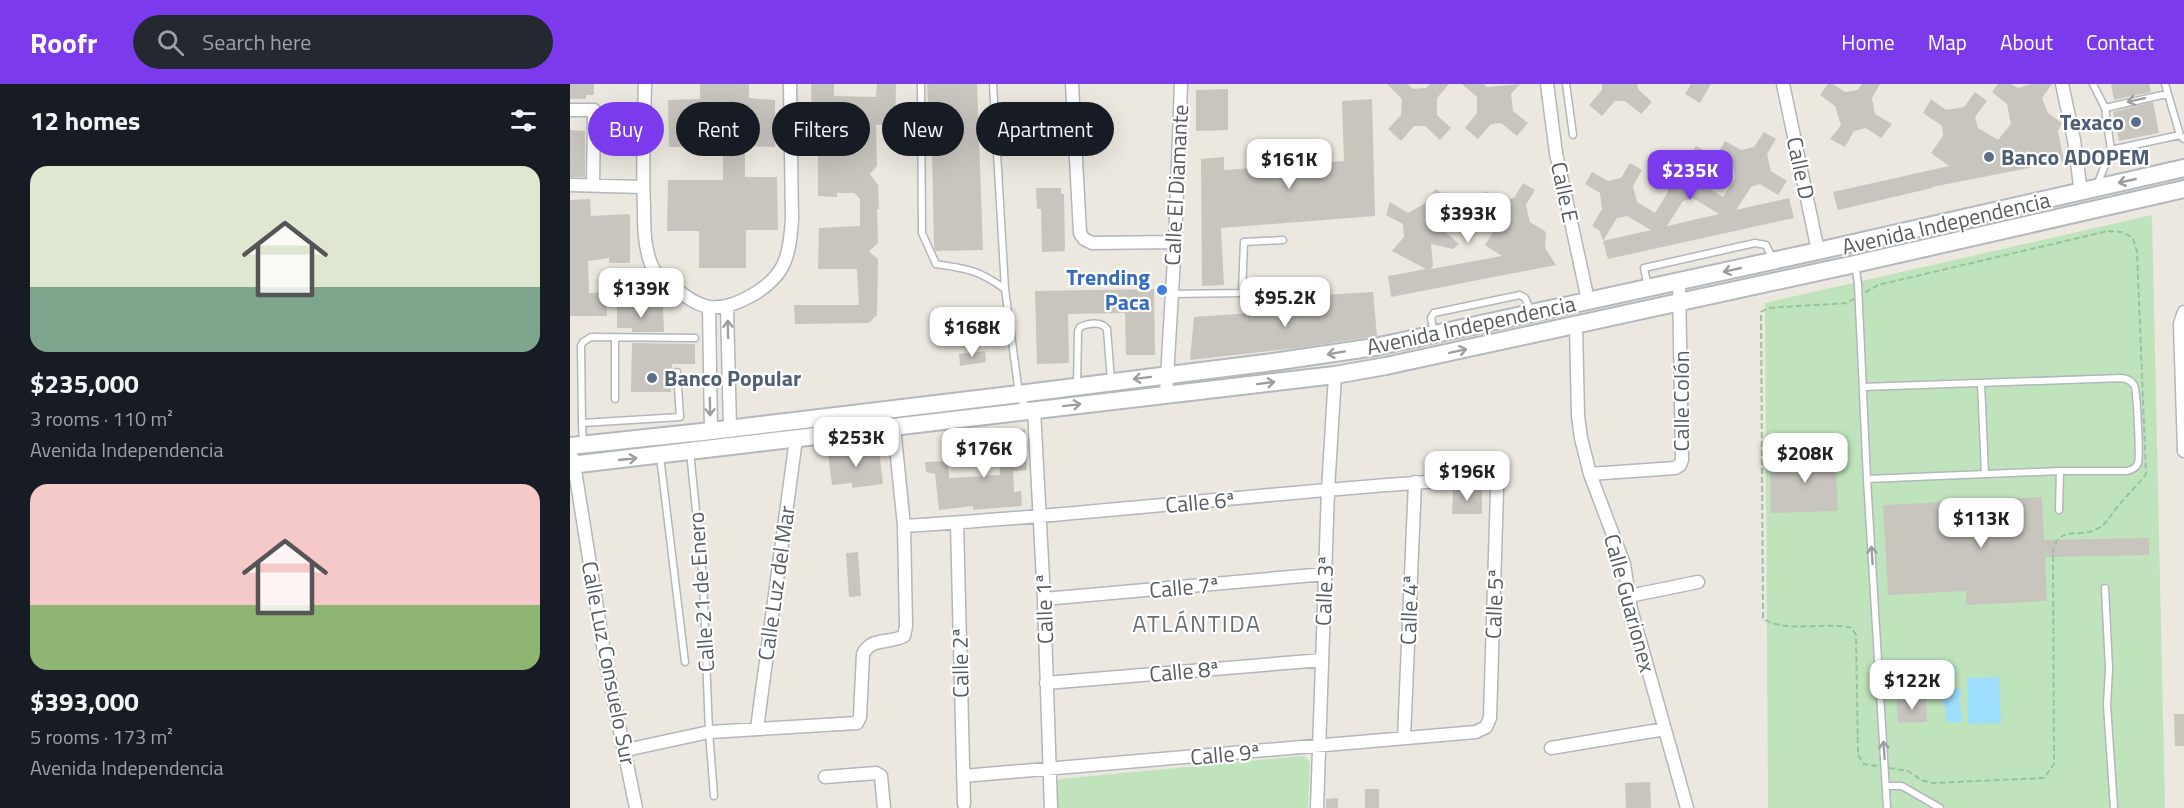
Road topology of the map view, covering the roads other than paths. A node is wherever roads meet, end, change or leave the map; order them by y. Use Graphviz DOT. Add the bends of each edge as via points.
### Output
graph roads {
  1 [pos="645,84"];
  2 [pos="790,84"];
  3 [pos="921,84"];
  4 [pos="993,84"];
  5 [pos="1072,84"];
  6 [pos="1181,84"];
  7 [pos="1547,84"];
  8 [pos="1552,84"];
  9 [pos="1566,84"];
  10 [pos="1783,84"];
  11 [pos="2062,84"];
  12 [pos="2093,84"];
  13 [pos="2165,84"];
  14 [pos="2167,95"];
  15 [pos="2105,108"];
  16 [pos="570,110"];
  17 [pos="1573,135"];
  18 [pos="2182,137"];
  19 [pos="2111,150"];
  20 [pos="2184,168"];
  21 [pos="570,185"];
  22 [pos="593,186"];
  23 [pos="643,187"];
  24 [pos="2184,189"];
  25 [pos="2088,191"];
  26 [pos="1283,240"];
  27 [pos="1175,242"];
  28 [pos="1818,251"];
  29 [pos="1774,260"];
  30 [pos="1855,264"];
  31 [pos="1679,282"];
  32 [pos="1648,288"];
  33 [pos="1005,289"];
  34 [pos="1171,294"];
  35 [pos="1588,300"];
  36 [pos="1680,302"];
  37 [pos="709,307"];
  38 [pos="727,307"];
  39 [pos="2184,312"];
  40 [pos="1576,325"];
  41 [pos="615,337"];
  42 [pos="695,338"];
  43 [pos="677,372"];
  44 [pos="1166,375"];
  45 [pos="1335,375"];
  46 [pos="1111,382"];
  47 [pos="1981,383"];
  48 [pos="1077,386"];
  49 [pos="1863,387"];
  50 [pos="1019,394"];
  51 [pos="1166,394"];
  52 [pos="615,399"];
  53 [pos="1034,410"];
  54 [pos="680,417"];
  55 [pos="582,423"];
  56 [pos="894,427"];
  57 [pos="730,429"];
  58 [pos="711,432"];
  59 [pos="680,435"];
  60 [pos="795,439"];
  61 [pos="575,446"];
  62 [pos="2184,451"];
  63 [pos="690,452"];
  64 [pos="660,456"];
  65 [pos="572,465"];
  66 [pos="2060,471"];
  67 [pos="1590,474"];
  68 [pos="1985,474"];
  69 [pos="1867,479"];
  70 [pos="1496,481"];
  71 [pos="1414,482"];
  72 [pos="1328,490"];
  73 [pos="2059,510"];
  74 [pos="1040,518"];
  75 [pos="957,523"];
  76 [pos="904,526"];
  77 [pos="1325,574"];
  78 [pos="1698,582"];
  79 [pos="2105,588"];
  80 [pos="1629,596"];
  81 [pos="1044,599"];
  82 [pos="1322,660"];
  83 [pos="685,662"];
  84 [pos="1046,683"];
  85 [pos="1486,727"];
  86 [pos="757,728"];
  87 [pos="1665,729"];
  88 [pos="709,732"];
  89 [pos="1404,738"];
  90 [pos="1319,747"];
  91 [pos="1551,748"];
  92 [pos="626,750"];
  93 [pos="1049,769"];
  94 [pos="963,776"];
  95 [pos="825,777"];
  96 [pos="1886,786"];
  97 [pos="714,796"];
  98 [pos="964,804"];
  99 [pos="636,808"];
  100 [pos="884,808"];
  101 [pos="1051,808"];
  102 [pos="1317,808"];
  103 [pos="1687,808"];
  104 [pos="1887,808"];
  105 [pos="1940,808"];
  106 [pos="2114,808"];
  1 -- 23 [label="street"];
  2 -- 38 [label="street" via="792,219 784,263 765,286"];
  3 -- 33 [label="lane" via="922,233 936,264 983,274"];
  4 -- 33 [label="lane"];
  5 -- 27 [label="street" via="1080,233 1092,243"];
  6 -- 27 [label="street, Calle El Diamante"];
  7 -- 8 [label="lane"];
  7 -- 35 [label="street, Calle E" via="1556,153"];
  9 -- 17 [label="lane"];
  10 -- 28 [label="street, Calle D"];
  11 -- 25 [label="street"];
  12 -- 15 [label="lane"];
  13 -- 14 [label="lane"];
  14 -- 15 [label="lane, one-way"];
  14 -- 18 [label="lane"];
  15 -- 19 [label="lane"];
  16 -- 22 [label="street" via="594,110"];
  18 -- 19 [label="lane"];
  19 -- 25 [label="lane"];
  20 -- 25 [label="main road, Avenida Independencia, one-way"];
  21 -- 22 [label="street"];
  22 -- 23 [label="street"];
  23 -- 37 [label="street" via="650,262 663,280"];
  24 -- 30 [label="main road, Avenida Independencia"];
  25 -- 28 [label="main road, Avenida Independencia"];
  26 -- 34 [label="lane" via="1244,242 1242,293"];
  27 -- 34 [label="street, Calle El Diamante"];
  28 -- 29 [label="main road, Avenida Independencia"];
  29 -- 31 [label="main road, Avenida Independencia, one-way"];
  29 -- 32 [label="lane" via="1766,245 1755,243 1644,268"];
  30 -- 36 [label="main road, Avenida Independencia"];
  30 -- 49 [label="lane"];
  31 -- 32 [label="main road, Avenida Independencia"];
  31 -- 36 [label="street, Calle Colón"];
  32 -- 35 [label="main road, Avenida Independencia"];
  33 -- 50 [label="lane"];
  34 -- 44 [label="street, Calle El Diamante"];
  35 -- 44 [label="main road, Avenida Independencia, one-way" via="1323,355"];
  36 -- 40 [label="main road, Avenida Independencia"];
  36 -- 67 [label="street, Calle Colón" via="1683,460 1675,468"];
  37 -- 38 [label="street"];
  37 -- 58 [label="street, one-way"];
  57 -- 38 [label="street, one-way"];
  39 -- 62 [label="street" via="2180,324"];
  45 -- 40 [label="main road, Avenida Independencia, one-way"];
  40 -- 67 [label="street, Calle Guarionex" via="1578,416"];
  41 -- 42 [label="lane"];
  41 -- 52 [label="lane"];
  41 -- 55 [label="lane" via="591,337 583,342"];
  43 -- 54 [label="lane"];
  44 -- 46 [label="main road, Avenida Independencia, one-way"];
  44 -- 51 [label="street, Calle El Diamante"];
  51 -- 45 [label="main road, Avenida Independencia, one-way"];
  45 -- 72 [label="street, Calle 3ª"];
  46 -- 48 [label="main road, Avenida Independencia"];
  46 -- 48 [label="lane" via="1107,329 1090,324 1078,331"];
  47 -- 49 [label="lane"];
  47 -- 66 [label="lane" via="2122,378 2134,384 2139,460 2135,468"];
  47 -- 68 [label="lane"];
  48 -- 50 [label="main road, Avenida Independencia"];
  49 -- 69 [label="lane"];
  50 -- 53 [label="lane"];
  50 -- 57 [label="main road, Avenida Independencia"];
  53 -- 51 [label="main road, Avenida Independencia, one-way"];
  53 -- 56 [label="main road, Avenida Independencia"];
  53 -- 74 [label="street, Calle 1ª"];
  54 -- 55 [label="lane"];
  54 -- 59 [label="lane"];
  55 -- 61 [label="lane"];
  56 -- 60 [label="main road, Avenida Independencia"];
  56 -- 76 [label="street"];
  57 -- 58 [label="main road, Avenida Independencia"];
  58 -- 59 [label="main road, Avenida Independencia"];
  59 -- 61 [label="main road, Avenida Independencia"];
  60 -- 63 [label="main road, Avenida Independencia"];
  60 -- 86 [label="street, Calle Luz del Mar"];
  61 -- 65 [label="street, Calle Luz Consuelo Sur"];
  63 -- 64 [label="main road, Avenida Independencia"];
  63 -- 88 [label="lane, Calle 21 de Enero" via="703,579"];
  65 -- 64 [label="main road, Avenida Independencia, one-way"];
  64 -- 83 [label="lane"];
  65 -- 92 [label="street, Calle Luz Consuelo Sur"];
  66 -- 68 [label="lane"];
  66 -- 73 [label="lane"];
  67 -- 80 [label="street, Calle Guarionex" via="1624,564"];
  68 -- 69 [label="lane"];
  96 -- 69 [label="lane, one-way"];
  70 -- 71 [label="street, Calle 6ª" via="1486,478"];
  70 -- 85 [label="street, Calle 5ª" via="1490,718"];
  71 -- 72 [label="street, Calle 6ª"];
  71 -- 89 [label="street, Calle 4ª"];
  72 -- 74 [label="street, Calle 6ª"];
  72 -- 77 [label="street, Calle 3ª"];
  74 -- 75 [label="street, Calle 6ª"];
  74 -- 81 [label="street, Calle 1ª"];
  75 -- 76 [label="street, Calle 6ª"];
  75 -- 94 [label="street, Calle 2ª"];
  76 -- 86 [label="street" via="904,636 874,642 863,654 857,723"];
  77 -- 81 [label="street, Calle 7ª"];
  77 -- 82 [label="street, Calle 3ª"];
  78 -- 80 [label="street"];
  79 -- 106 [label="lane"];
  80 -- 87 [label="street, Calle Guarionex"];
  81 -- 84 [label="street, Calle 1ª"];
  82 -- 84 [label="street, Calle 8ª"];
  82 -- 90 [label="street, Calle 3ª"];
  84 -- 93 [label="street, Calle 1ª"];
  85 -- 89 [label="street, Calle 9ª" via="1476,732"];
  86 -- 88 [label="street"];
  87 -- 91 [label="street"];
  87 -- 103 [label="street, Calle Guarionex"];
  88 -- 92 [label="street"];
  88 -- 97 [label="lane, Calle 21 de Enero"];
  89 -- 90 [label="street, Calle 9ª"];
  90 -- 93 [label="street, Calle 9ª"];
  90 -- 102 [label="street, Calle 3ª"];
  92 -- 99 [label="street, Calle Luz Consuelo Sur"];
  93 -- 94 [label="street, Calle 9ª"];
  93 -- 101 [label="street, Calle 1ª"];
  94 -- 98 [label="street, Calle 2ª"];
  95 -- 100 [label="street" via="876,773 883,783"];
  96 -- 104 [label="lane"];
  96 -- 105 [label="lane" via="1902,786"];
}
